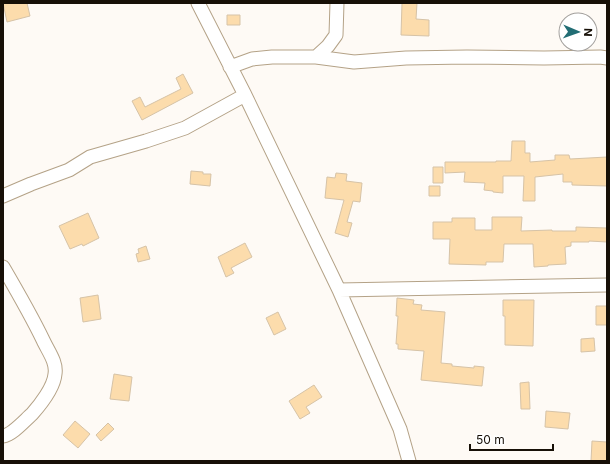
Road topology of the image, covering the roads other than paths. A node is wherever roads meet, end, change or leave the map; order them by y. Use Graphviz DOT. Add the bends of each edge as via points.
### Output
graph roads {
  1 [pos="198,3"];
  2 [pos="337,3"];
  3 [pos="336,35"];
  4 [pos="316,57"];
  5 [pos="607,58"];
  6 [pos="342,60"];
  7 [pos="230,67"];
  8 [pos="245,95"];
  9 [pos="3,196"];
  10 [pos="3,267"];
  11 [pos="607,285"];
  12 [pos="339,290"];
  13 [pos="3,436"];
  14 [pos="409,461"];
  1 -- 7 [label="street"];
  2 -- 3 [label="street"];
  3 -- 4 [label="street"];
  3 -- 6 [label="street"];
  4 -- 6 [label="street"];
  4 -- 7 [label="street" via="252,59"];
  5 -- 6 [label="street" via="467,57 354,62"];
  7 -- 8 [label="street"];
  8 -- 9 [label="street" via="185,128 90,157 69,170"];
  8 -- 12 [label="street"];
  10 -- 13 [label="street" via="55,364 52,385 39,407 19,426"];
  11 -- 12 [label="street"];
  12 -- 14 [label="street" via="400,429"];
}
